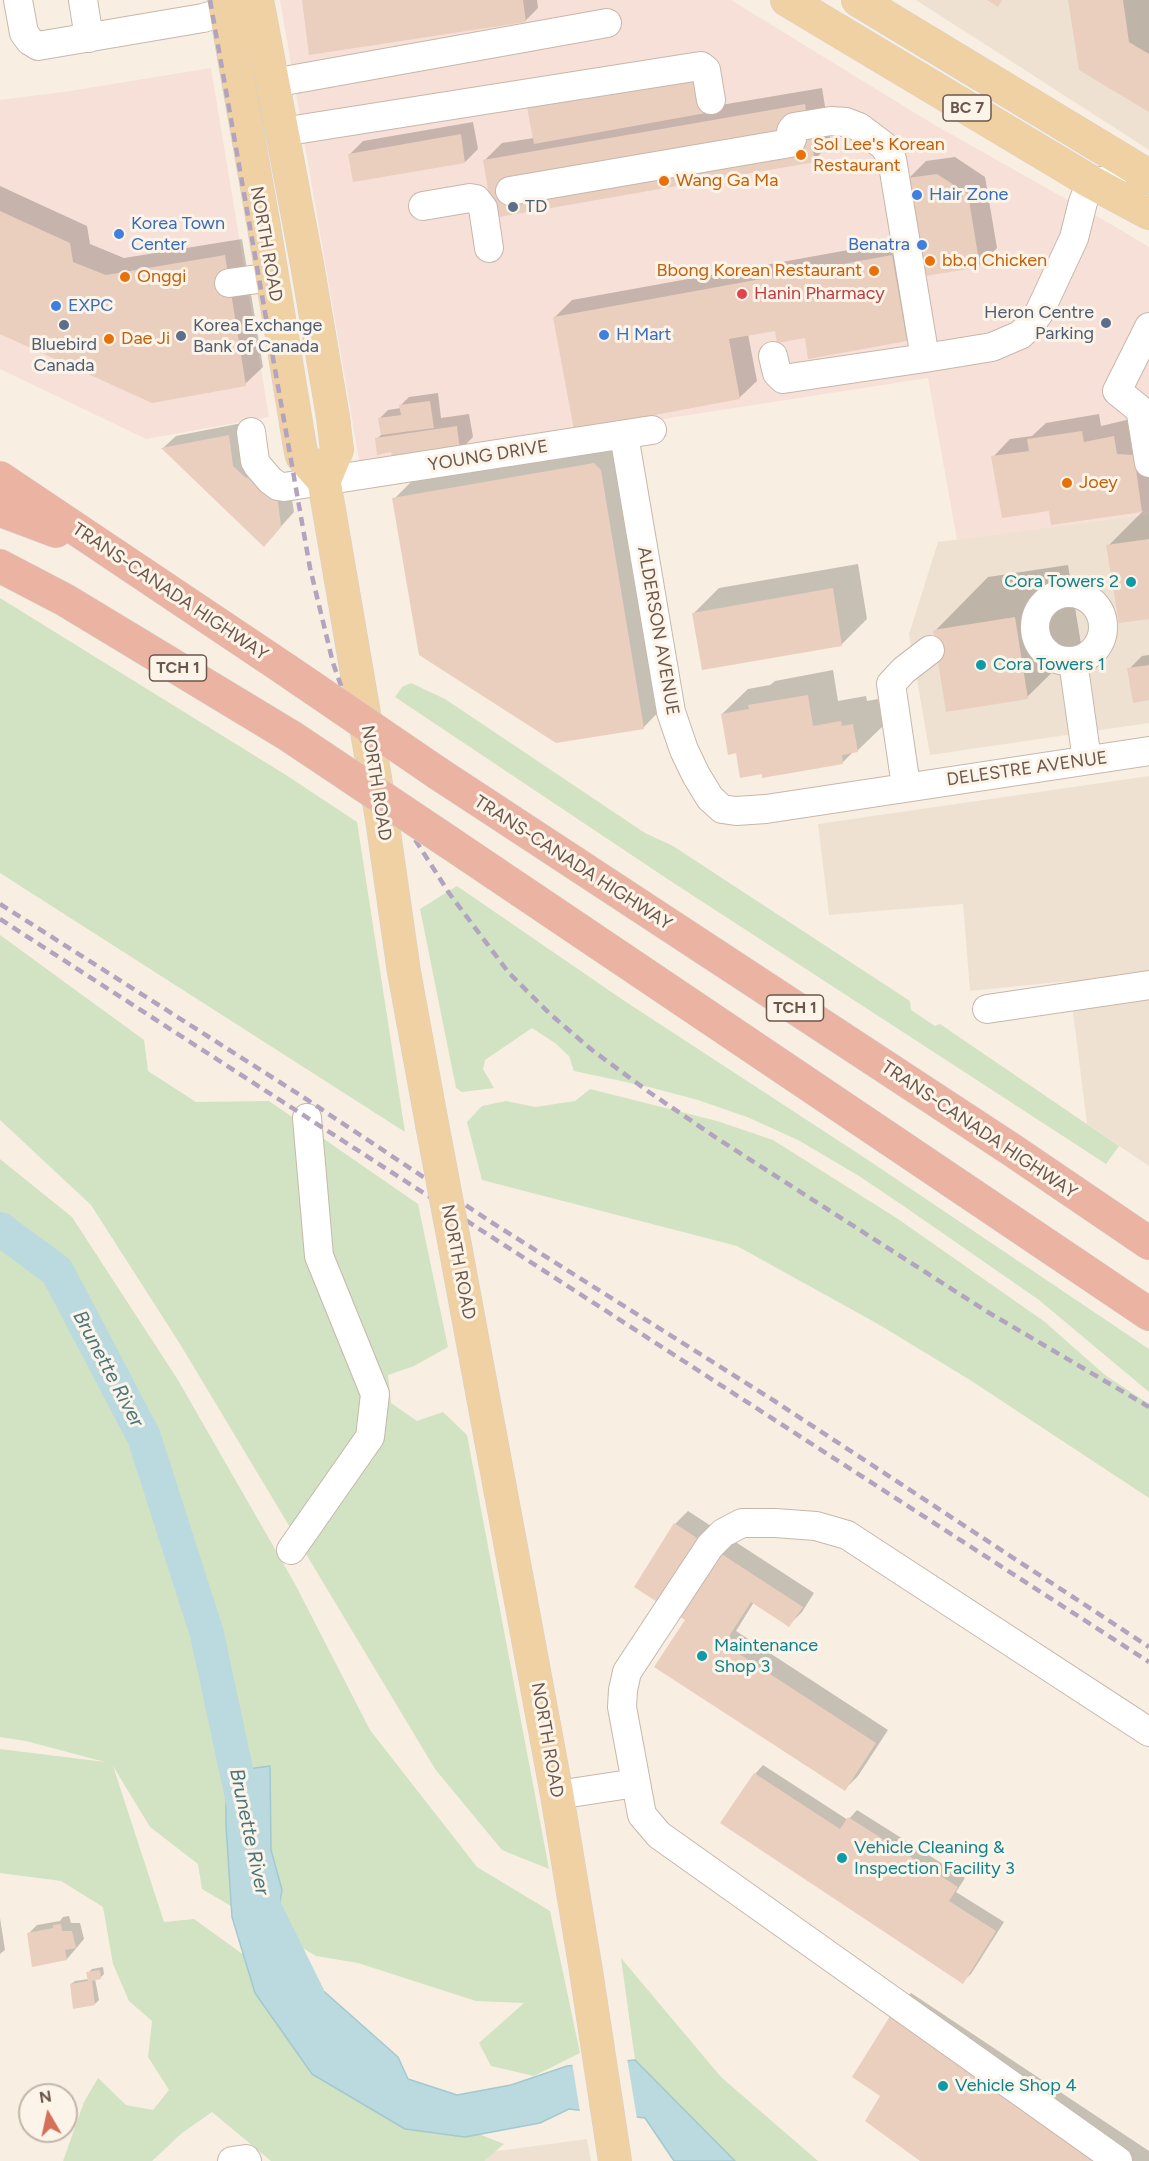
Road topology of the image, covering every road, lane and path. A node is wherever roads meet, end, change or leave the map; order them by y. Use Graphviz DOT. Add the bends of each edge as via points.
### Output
graph roads {
  1 [pos="18,0"];
  2 [pos="83,0"];
  3 [pos="787,0"];
  4 [pos="858,0"];
  5 [pos="257,1"];
  6 [pos="225,6"];
  7 [pos="607,23"];
  8 [pos="89,38"];
  9 [pos="273,83"];
  10 [pos="711,100"];
  11 [pos="282,132"];
  12 [pos="1149,176"];
  13 [pos="510,191"];
  14 [pos="1119,191"];
  15 [pos="423,206"];
  16 [pos="1149,213"];
  17 [pos="489,248"];
  18 [pos="298,274"];
  19 [pos="229,283"];
  20 [pos="1149,327"];
  21 [pos="773,356"];
  22 [pos="925,358"];
  23 [pos="652,430"];
  24 [pos="251,432"];
  25 [pos="624,435"];
  26 [pos="1149,463"];
  27 [pos="0,478"];
  28 [pos="324,481"];
  29 [pos="0,510"];
  30 [pos="0,547"];
  31 [pos="108,550"];
  32 [pos="0,566"];
  33 [pos="65,600"];
  34 [pos="930,650"];
  35 [pos="1073,661"];
  36 [pos="1149,751"];
  37 [pos="1087,760"];
  38 [pos="906,786"];
  39 [pos="1149,985"];
  40 [pos="987,1009"];
  41 [pos="307,1118"];
  42 [pos="1149,1243"];
  43 [pos="1149,1314"];
  44 [pos="291,1550"];
  45 [pos="1149,1732"];
  46 [pos="636,1783"];
  47 [pos="557,1795"];
  48 [pos="232,2161"];
  49 [pos="248,2161"];
  50 [pos="615,2161"];
  51 [pos="1119,2161"];
  1 -- 8 [label="street" via="24,33 38,46"];
  2 -- 8 [label="street"];
  3 -- 14 [label="main road, BC 7"];
  4 -- 12 [label="main road, BC 7"];
  5 -- 6 [label="street"];
  5 -- 9 [label="main road, NORTH ROAD"];
  6 -- 8 [label="street" via="203,18"];
  6 -- 18 [label="main road, NORTH ROAD" via="264,226"];
  7 -- 9 [label="street"];
  9 -- 11 [label="main road, NORTH ROAD"];
  10 -- 11 [label="street" via="706,70 701,66"];
  11 -- 18 [label="main road, NORTH ROAD"];
  13 -- 22 [label="street" via="790,143 794,127 831,121 859,126 884,146 892,159"];
  14 -- 16 [label="main road, BC 7"];
  14 -- 22 [label="street" via="1083,202 1074,238 1039,313 1020,335 992,347"];
  15 -- 17 [label="street" via="476,200 483,208"];
  18 -- 19 [label="street"];
  18 -- 28 [label="main road, NORTH ROAD" via="337,450"];
  18 -- 28 [label="main road, NORTH ROAD" via="279,320 302,456"];
  20 -- 26 [label="street" via="1117,391 1141,414"];
  21 -- 22 [label="street" via="777,374 783,379"];
  23 -- 25 [label="street, YOUNG DRIVE"];
  24 -- 28 [label="street, YOUNG DRIVE" via="255,461 278,486"];
  25 -- 28 [label="street, YOUNG DRIVE"];
  25 -- 38 [label="street, ALDERSON AVENUE" via="667,697 684,750 710,798 722,808 742,811"];
  27 -- 31 [label="highway, TRANS-CANADA HIGHWAY / TCH 1"];
  28 -- 47 [label="main road, NORTH ROAD, bridge" via="404,972"];
  29 -- 31 [label="highway"];
  30 -- 33 [label="highway"];
  31 -- 42 [label="highway, TRANS-CANADA HIGHWAY / TCH 1, bridge" via="439,774"];
  32 -- 33 [label="highway, TCH 1"];
  33 -- 43 [label="highway, TCH 1, bridge" via="290,736"];
  34 -- 38 [label="street" via="896,677 890,688"];
  35 -- 37 [label="street"];
  36 -- 37 [label="street, DELESTRE AVENUE"];
  37 -- 38 [label="street, DELESTRE AVENUE"];
  39 -- 40 [label="street"];
  41 -- 44 [label="street" via="319,1256 375,1394 370,1437"];
  45 -- 46 [label="street" via="847,1535 816,1526 742,1523 710,1546 627,1672 622,1707"];
  46 -- 47 [label="street"];
  46 -- 51 [label="street" via="642,1815 659,1835"];
  47 -- 50 [label="main road, NORTH ROAD"];
  48 -- 49 [label="street"];
}
